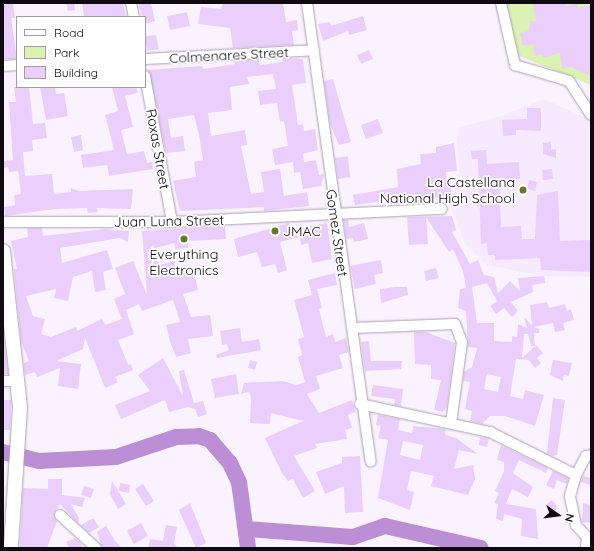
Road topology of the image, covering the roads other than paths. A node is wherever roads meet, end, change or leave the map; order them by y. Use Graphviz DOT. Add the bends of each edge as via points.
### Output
graph roads {
  1 [pos="131,3"];
  2 [pos="307,3"];
  3 [pos="501,3"];
  4 [pos="134,16"];
  5 [pos="314,50"];
  6 [pos="146,59"];
  7 [pos="16,65"];
  8 [pos="3,66"];
  9 [pos="146,81"];
  10 [pos="591,115"];
  11 [pos="442,209"];
  12 [pos="334,216"];
  13 [pos="3,222"];
  14 [pos="172,222"];
  15 [pos="3,251"];
  16 [pos="353,328"];
  17 [pos="3,381"];
  18 [pos="18,381"];
  19 [pos="360,404"];
  20 [pos="451,423"];
  21 [pos="591,455"];
  22 [pos="371,462"];
  23 [pos="576,475"];
  24 [pos="60,515"];
  25 [pos="11,548"];
  26 [pos="96,548"];
  27 [pos="586,548"];
  1 -- 4 [label="street"];
  2 -- 5 [label="street, Gomez Street"];
  3 -- 10 [label="street" via="515,65 569,81"];
  5 -- 6 [label="street, Colmenares Street"];
  5 -- 12 [label="street, Gomez Street"];
  7 -- 8 [label="street"];
  9 -- 14 [label="street, Roxas Street"];
  11 -- 12 [label="street, Juan Luna Street"];
  12 -- 14 [label="street, Juan Luna Street"];
  12 -- 16 [label="street, Gomez Street"];
  13 -- 14 [label="street, Juan Luna Street"];
  15 -- 18 [label="street"];
  16 -- 19 [label="street, Gomez Street"];
  16 -- 20 [label="street" via="455,324 462,342"];
  17 -- 18 [label="street"];
  18 -- 25 [label="street" via="19,430"];
  19 -- 20 [label="street"];
  19 -- 22 [label="street, Gomez Street"];
  20 -- 23 [label="street" via="490,432"];
  21 -- 23 [label="street" via="586,456"];
  23 -- 27 [label="street" via="570,496 576,525 587,538"];
  24 -- 26 [label="street"];
}
